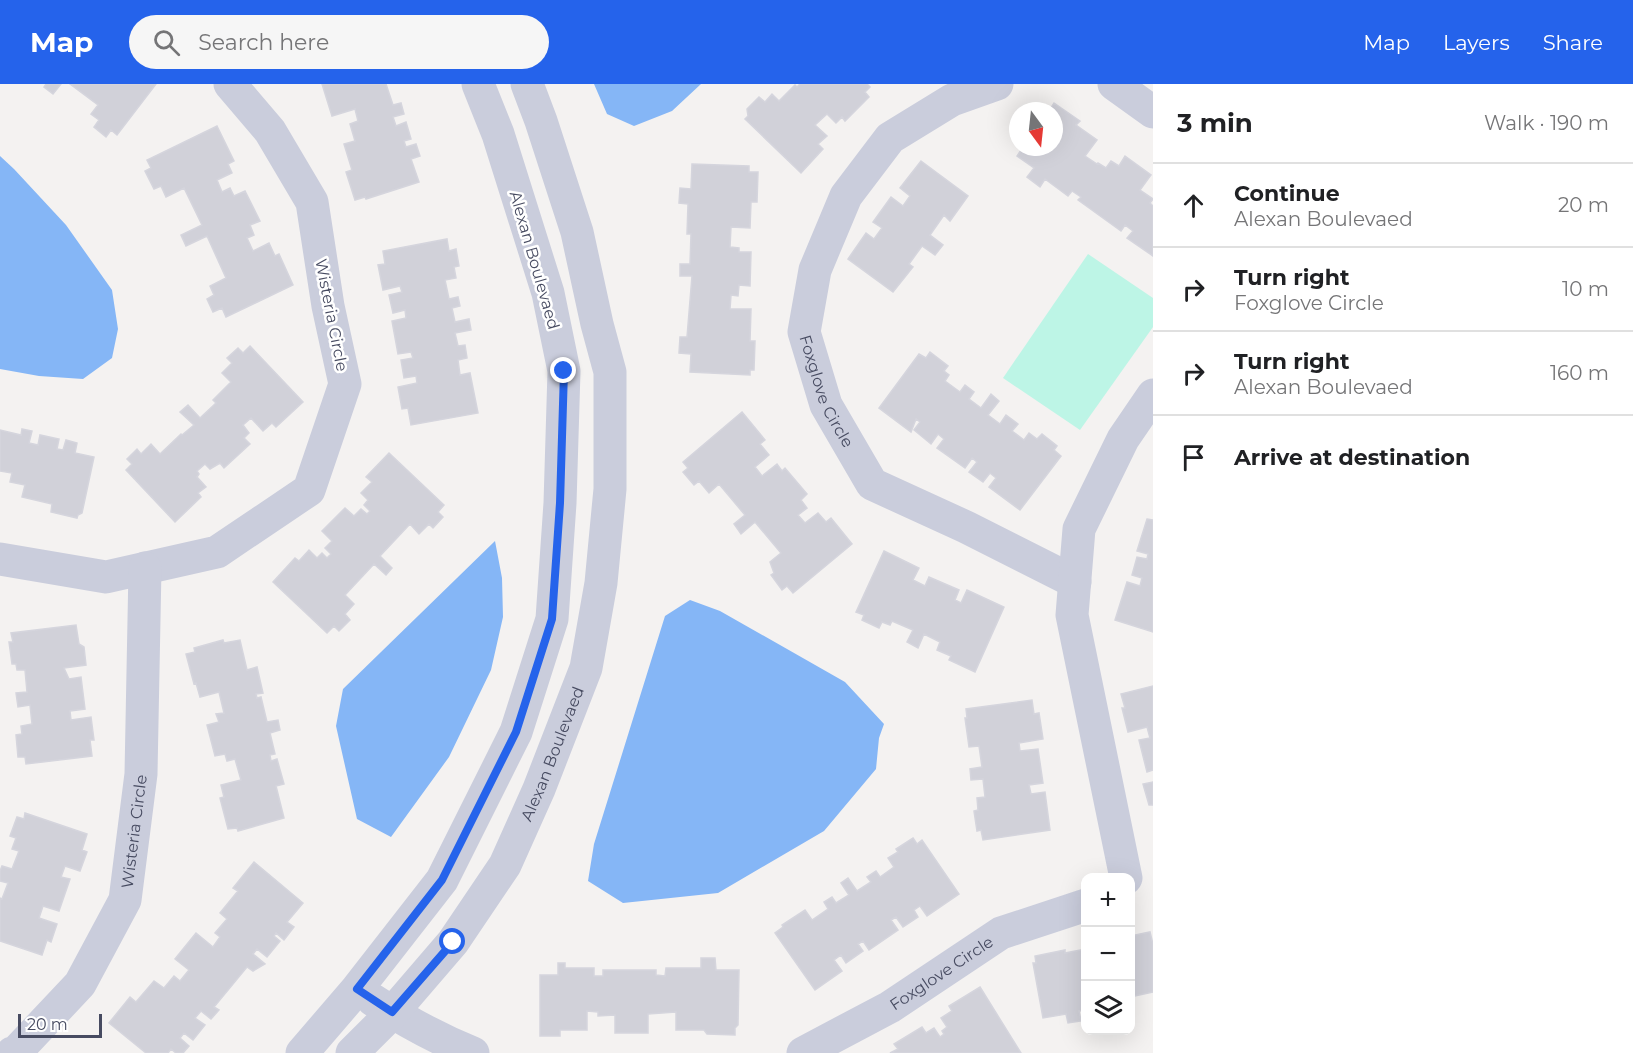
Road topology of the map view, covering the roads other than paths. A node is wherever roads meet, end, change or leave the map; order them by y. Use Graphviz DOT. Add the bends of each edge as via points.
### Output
graph roads {
  1 [pos="230,84"];
  2 [pos="478,84"];
  3 [pos="527,84"];
  4 [pos="997,84"];
  5 [pos="1114,84"];
  6 [pos="1153,111"];
  7 [pos="1153,395"];
  8 [pos="0,559"];
  9 [pos="145,568"];
  10 [pos="1075,582"];
  11 [pos="1125,873"];
  12 [pos="1153,883"];
  13 [pos="1135,890"];
  14 [pos="1081,907"];
  15 [pos="357,989"];
  16 [pos="392,1012"];
  17 [pos="12,1053"];
  18 [pos="302,1053"];
  19 [pos="352,1053"];
  20 [pos="473,1053"];
  21 [pos="803,1053"];
  1 -- 9 [label="street, Wisteria Circle" via="270,131 312,202 345,384 309,490 217,552"];
  2 -- 15 [label="street, Alexan Boulevaed" via="498,134 548,293 564,371 552,619 516,732 442,880"];
  3 -- 16 [label="street, Alexan Boulevaed" via="577,232 610,372 610,489 601,583 586,668 505,866 453,942"];
  4 -- 10 [label="street, Foxglove Circle" via="952,100 890,138 846,196 815,270 804,332 826,405 872,484"];
  5 -- 6 [label="street"];
  7 -- 10 [label="street" via="1123,439 1079,529"];
  8 -- 9 [label="street, Wisteria Circle" via="106,577"];
  9 -- 17 [label="street, Wisteria Circle" via="141,774 125,900 80,984"];
  10 -- 11 [label="street" via="1072,615"];
  12 -- 13 [label="street"];
  14 -- 21 [label="street, Foxglove Circle" via="1001,933 890,1007"];
  15 -- 16 [label="street"];
  15 -- 18 [label="street, Alexan Boulevaed"];
  16 -- 19 [label="street, Alexan Boulevaed"];
  16 -- 20 [label="street"];
}
